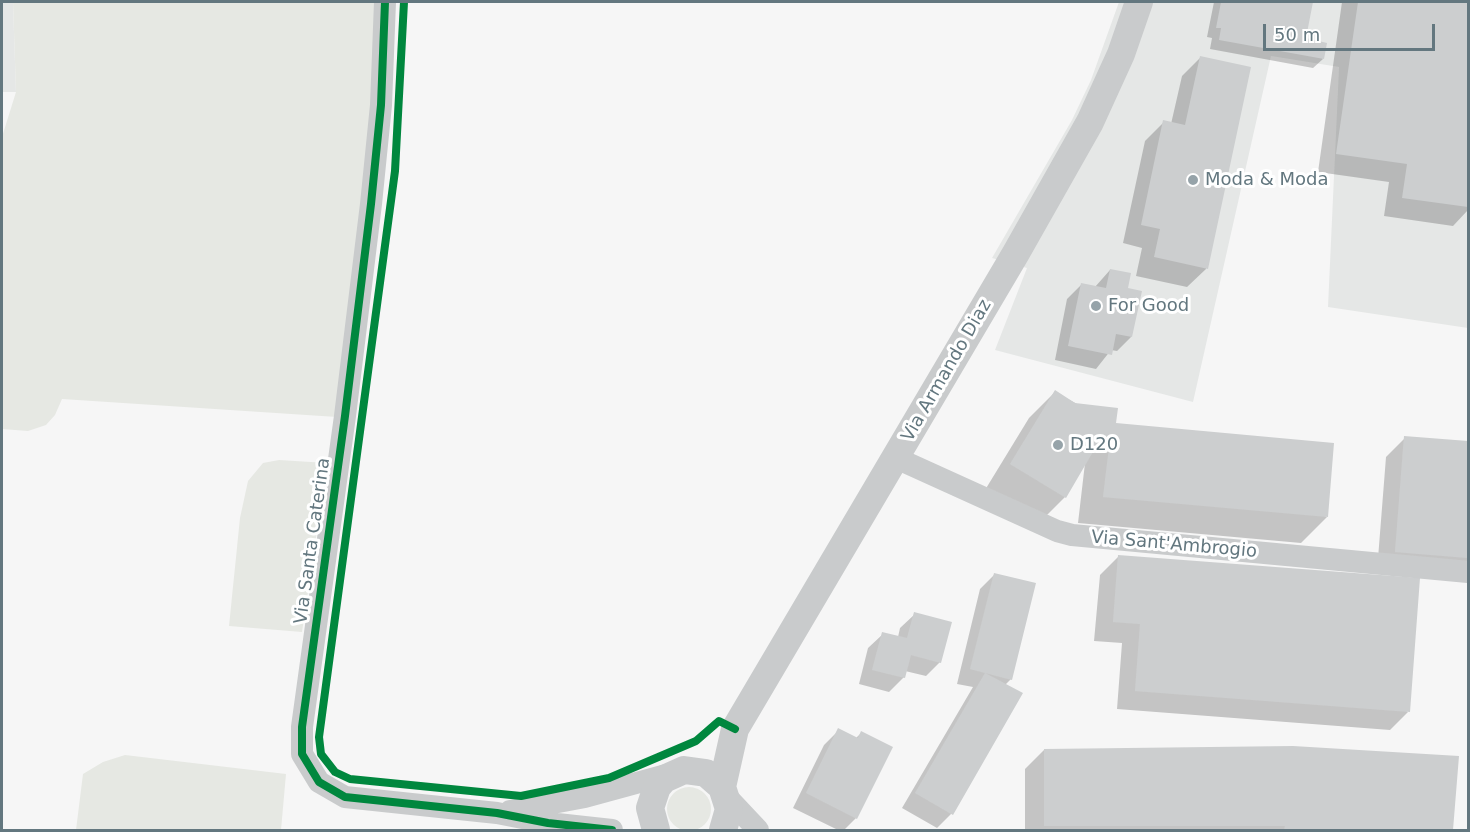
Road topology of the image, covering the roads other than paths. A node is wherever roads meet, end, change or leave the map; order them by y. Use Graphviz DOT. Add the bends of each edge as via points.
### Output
graph roads {
  1 [pos="385,2"];
  2 [pos="1139,2"];
  3 [pos="896,458"];
  4 [pos="1468,572"];
  5 [pos="735,729"];
  6 [pos="679,772"];
  7 [pos="725,792"];
  8 [pos="497,813"];
  9 [pos="612,831"];
  10 [pos="656,831"];
  11 [pos="723,831"];
  12 [pos="758,831"];
  1 -- 8 [label="street, Via Santa Caterina" via="381,105 371,204 301,746 305,762 319,782 345,797"];
  2 -- 3 [label="street, Via Armando Diaz" via="1090,122"];
  3 -- 4 [label="street, Via Sant'Ambrogio" via="1072,535"];
  3 -- 5 [label="street, Via Armando Diaz"];
  5 -- 6 [label="street, Via Armando Diaz"];
  5 -- 7 [label="street, Via Armando Diaz"];
  6 -- 7 [label="street" via="706,773"];
  6 -- 8 [label="street, Via Santa Caterina" via="585,797"];
  6 -- 10 [label="street, Via Armando Diaz" via="664,779 652,797 650,807"];
  7 -- 11 [label="street, Via Armando Diaz" via="729,809"];
  7 -- 12 [label="street"];
  8 -- 9 [label="street, Via Santa Caterina"];
}
